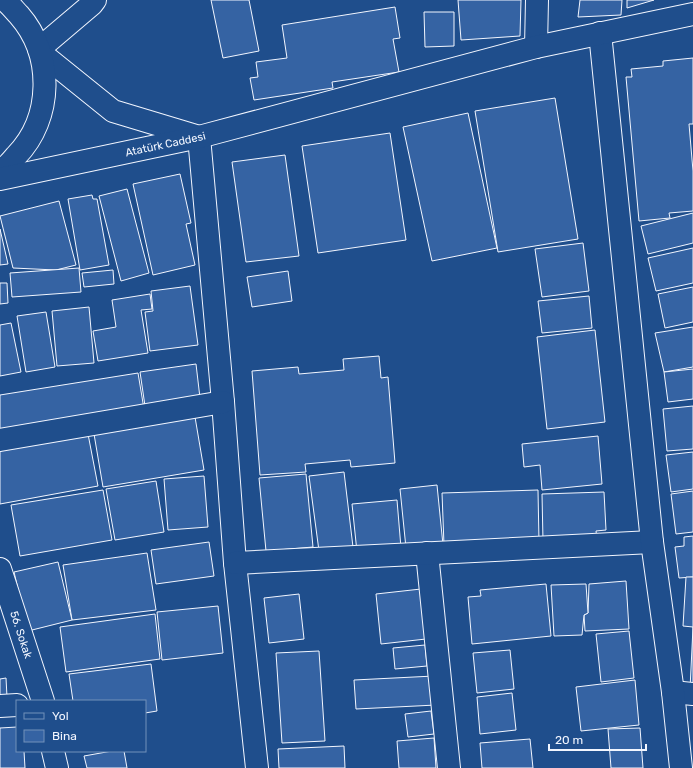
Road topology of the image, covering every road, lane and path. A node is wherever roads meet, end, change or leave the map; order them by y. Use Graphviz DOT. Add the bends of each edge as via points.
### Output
graph roads {
  1 [pos="4,0"];
  2 [pos="95,0"];
  3 [pos="537,0"];
  4 [pos="693,14"];
  5 [pos="600,33"];
  6 [pos="536,47"];
  7 [pos="40,51"];
  8 [pos="199,136"];
  9 [pos="0,171"];
  10 [pos="0,179"];
  11 [pos="223,402"];
  12 [pos="0,440"];
  13 [pos="652,542"];
  14 [pos="426,554"];
  15 [pos="235,562"];
  16 [pos="0,569"];
  17 [pos="683,693"];
  18 [pos="43,700"];
  19 [pos="16,705"];
  20 [pos="0,706"];
  21 [pos="53,752"];
  22 [pos="57,768"];
  23 [pos="257,768"];
  24 [pos="449,768"];
  25 [pos="681,768"];
  1 -- 7 [label="street, Atatürk Caddesi" via="27,25"];
  2 -- 7 [label="street"];
  3 -- 6 [label="street"];
  4 -- 5 [label="street"];
  5 -- 6 [label="street"];
  5 -- 13 [label="street"];
  6 -- 8 [label="street"];
  7 -- 8 [label="street, Atatürk Caddesi" via="113,111"];
  7 -- 9 [label="street, Atatürk Caddesi" via="46,85 40,117 26,146"];
  8 -- 10 [label="street, Atatürk Caddesi"];
  8 -- 11 [label="street"];
  11 -- 12 [label="street"];
  11 -- 15 [label="street"];
  13 -- 14 [label="street"];
  13 -- 17 [label="street"];
  14 -- 15 [label="street"];
  14 -- 24 [label="street"];
  15 -- 23 [label="street"];
  16 -- 18 [label="street, 56. Sokak"];
  17 -- 25 [label="street"];
  19 -- 20 [label="street"];
  21 -- 22 [label="street"];
}
